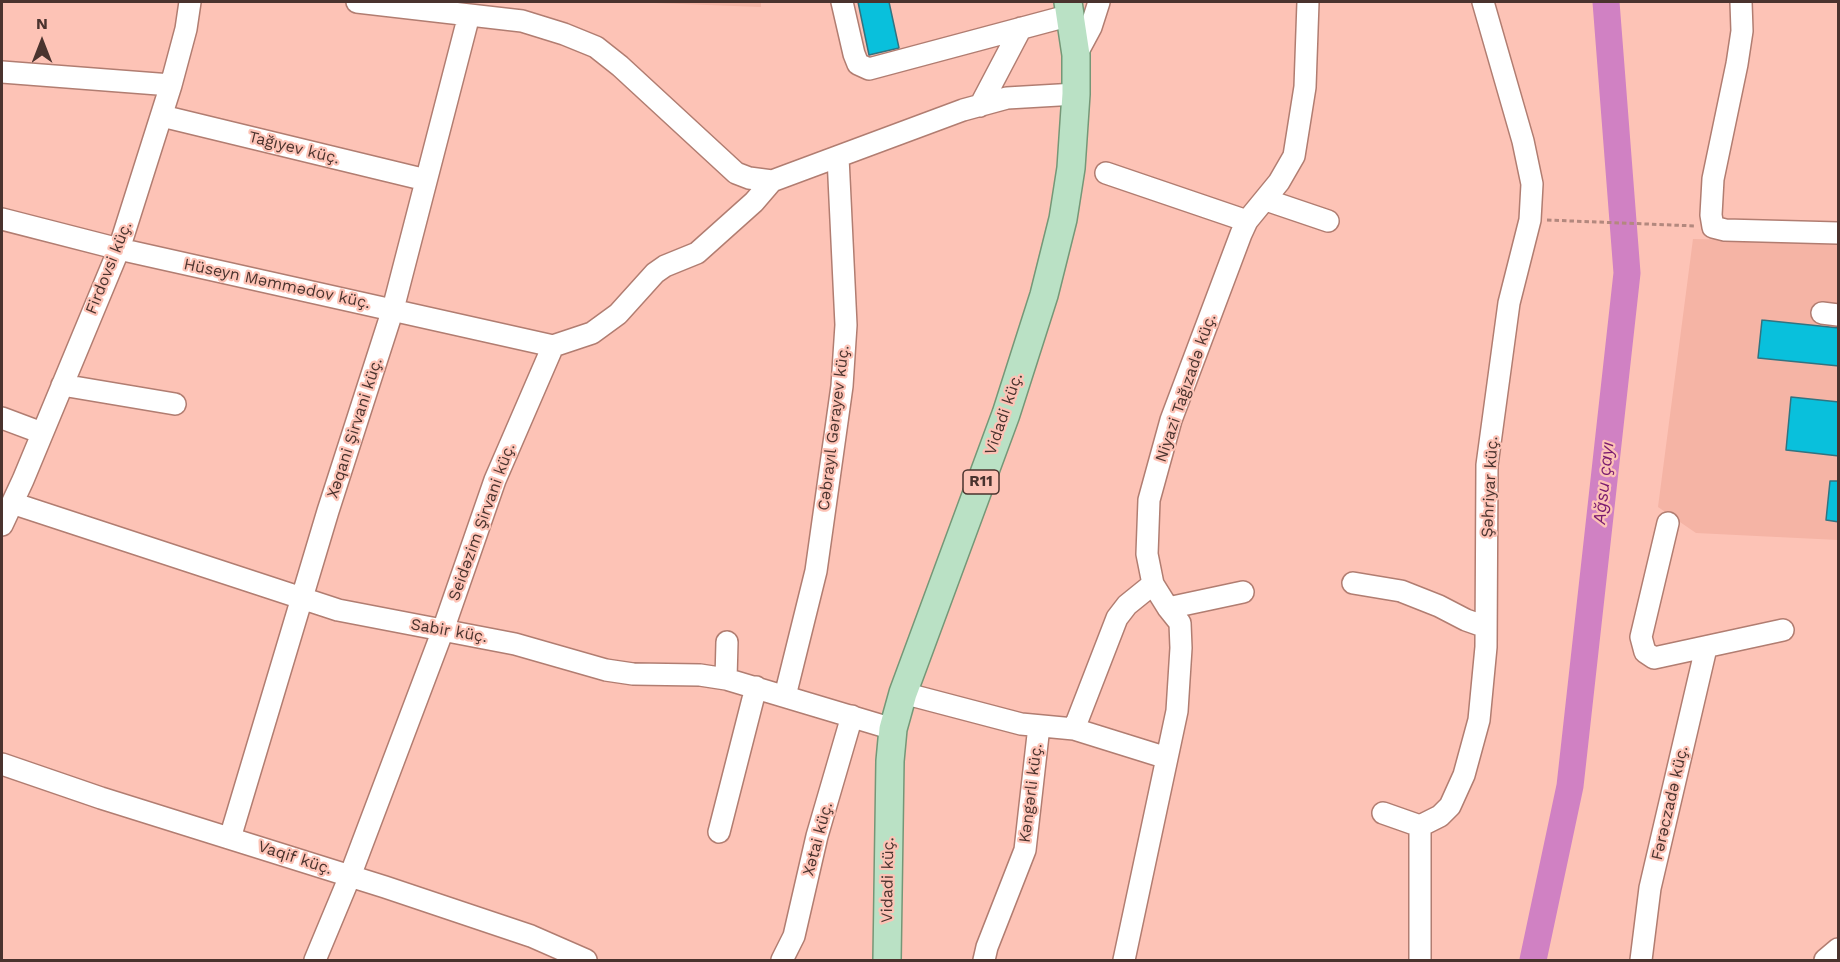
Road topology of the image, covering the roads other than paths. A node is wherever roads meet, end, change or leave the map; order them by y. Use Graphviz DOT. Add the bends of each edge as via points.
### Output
graph roads {
  1 [pos="190,2"];
  2 [pos="363,2"];
  3 [pos="842,2"];
  4 [pos="1099,2"];
  5 [pos="1308,2"];
  6 [pos="1483,2"];
  7 [pos="1741,2"];
  8 [pos="1069,8"];
  9 [pos="468,15"];
  10 [pos="1021,28"];
  11 [pos="1076,55"];
  12 [pos="2,72"];
  13 [pos="171,85"];
  14 [pos="1077,94"];
  15 [pos="980,106"];
  16 [pos="162,116"];
  17 [pos="838,157"];
  18 [pos="1106,173"];
  19 [pos="426,180"];
  20 [pos="772,181"];
  21 [pos="1266,200"];
  22 [pos="2,219"];
  23 [pos="1247,221"];
  24 [pos="1328,221"];
  25 [pos="1839,232"];
  26 [pos="119,249"];
  27 [pos="393,309"];
  28 [pos="553,346"];
  29 [pos="62,386"];
  30 [pos="175,404"];
  31 [pos="2,418"];
  32 [pos="42,433"];
  33 [pos="12,503"];
  34 [pos="1668,523"];
  35 [pos="2,525"];
  36 [pos="1353,583"];
  37 [pos="1153,584"];
  38 [pos="1243,592"];
  39 [pos="302,599"];
  40 [pos="1168,608"];
  41 [pos="1486,627"];
  42 [pos="443,630"];
  43 [pos="1782,630"];
  44 [pos="727,642"];
  45 [pos="1706,648"];
  46 [pos="726,679"];
  47 [pos="756,687"];
  48 [pos="903,693"];
  49 [pos="785,696"];
  50 [pos="852,716"];
  51 [pos="1039,726"];
  52 [pos="893,729"];
  53 [pos="1074,729"];
  54 [pos="1167,758"];
  55 [pos="2,764"];
  56 [pos="1383,813"];
  57 [pos="1420,826"];
  58 [pos="719,832"];
  59 [pos="230,838"];
  60 [pos="350,876"];
  61 [pos="1839,949"];
  62 [pos="315,960"];
  63 [pos="586,960"];
  64 [pos="782,960"];
  65 [pos="887,960"];
  66 [pos="984,960"];
  67 [pos="1124,960"];
  68 [pos="1420,960"];
  69 [pos="1641,960"];
  70 [pos="1825,960"];
  1 -- 13 [label="street, Firdovsi küç."];
  2 -- 9 [label="street"];
  3 -- 10 [label="street" via="858,64 869,69"];
  4 -- 11 [label="street"];
  5 -- 21 [label="street, Niyazi Tağızadə küç." via="1305,87 1294,156"];
  6 -- 41 [label="street, Şəhriyar küç." via="1532,184 1530,220 1509,303 1487,465"];
  7 -- 25 [label="street" via="1737,64 1713,179 1713,227"];
  8 -- 10 [label="street"];
  8 -- 11 [label="main road, Vidadi küç. / R11"];
  9 -- 19 [label="street, Xəqani Şirvani küç."];
  9 -- 20 [label="street" via="522,21 596,47 736,173"];
  10 -- 15 [label="street"];
  11 -- 14 [label="main road, Vidadi küç. / R11"];
  12 -- 13 [label="street"];
  13 -- 16 [label="street, Firdovsi küç."];
  14 -- 15 [label="street" via="1007,98"];
  14 -- 48 [label="main road, Vidadi küç. / R11" via="1070,178 1044,295"];
  15 -- 17 [label="street"];
  16 -- 19 [label="street, Tağıyev küç."];
  16 -- 26 [label="street, Firdovsi küç."];
  17 -- 20 [label="street"];
  17 -- 49 [label="street, Cəbrayıl Gərayev küç." via="846,325 842,386 816,571"];
  18 -- 23 [label="street"];
  19 -- 27 [label="street, Xəqani Şirvani küç."];
  20 -- 28 [label="street" via="697,253 655,273 618,314 592,333"];
  21 -- 23 [label="street, Niyazi Tağızadə küç."];
  21 -- 24 [label="street"];
  22 -- 26 [label="street, Hüseyn Məmmədov küç."];
  23 -- 37 [label="street, Niyazi Tağızadə küç." via="1171,420 1149,500 1147,554"];
  26 -- 27 [label="street, Hüseyn Məmmədov küç."];
  26 -- 29 [label="street, Firdovsi küç."];
  27 -- 28 [label="street, Hüseyn Məmmədov küç."];
  27 -- 39 [label="street, Xəqani Şirvani küç."];
  28 -- 42 [label="street, Seidəzim Şirvani küç." via="495,480"];
  29 -- 30 [label="street"];
  29 -- 32 [label="street, Firdovsi küç."];
  31 -- 32 [label="street"];
  32 -- 33 [label="street, Firdovsi küç."];
  33 -- 35 [label="street, Firdovsi küç."];
  33 -- 39 [label="street, Sabir küç."];
  34 -- 45 [label="street" via="1641,637 1645,652 1654,658"];
  36 -- 41 [label="street" via="1401,591"];
  37 -- 40 [label="street, Niyazi Tağızadə küç."];
  37 -- 53 [label="street" via="1117,618"];
  38 -- 40 [label="street"];
  39 -- 42 [label="street, Sabir küç." via="338,610"];
  39 -- 59 [label="street, Xəqani Şirvani küç."];
  40 -- 54 [label="street, Niyazi Tağızadə küç." via="1180,622 1181,648 1177,711"];
  41 -- 57 [label="street, Şəhriyar küç." via="1479,720 1464,775 1450,806"];
  42 -- 46 [label="street, Sabir küç." via="515,644 606,670"];
  42 -- 60 [label="street, Seidəzim Şirvani küç."];
  43 -- 45 [label="street"];
  44 -- 46 [label="street"];
  45 -- 69 [label="street, Fərəczadə küç." via="1650,888"];
  46 -- 47 [label="street, Sabir küç."];
  47 -- 49 [label="street, Sabir küç."];
  47 -- 58 [label="street"];
  48 -- 51 [label="street"];
  48 -- 52 [label="main road, Vidadi küç. / R11"];
  49 -- 50 [label="street, Sabir küç."];
  50 -- 52 [label="street, Sabir küç."];
  50 -- 64 [label="street, Xətai küç." via="817,836 794,936"];
  51 -- 53 [label="street"];
  51 -- 66 [label="street, Kəngərli küç." via="1024,850"];
  52 -- 65 [label="main road, Vidadi küç. / R11"];
  53 -- 54 [label="street"];
  54 -- 67 [label="street, Niyazi Tağızadə küç."];
  55 -- 59 [label="street, Vaqif küç."];
  56 -- 57 [label="street"];
  57 -- 68 [label="street"];
  59 -- 60 [label="street, Vaqif küç."];
  60 -- 62 [label="street, Seidəzim Şirvani küç."];
  60 -- 63 [label="street, Vaqif küç." via="531,936"];
  61 -- 70 [label="street"];
}
